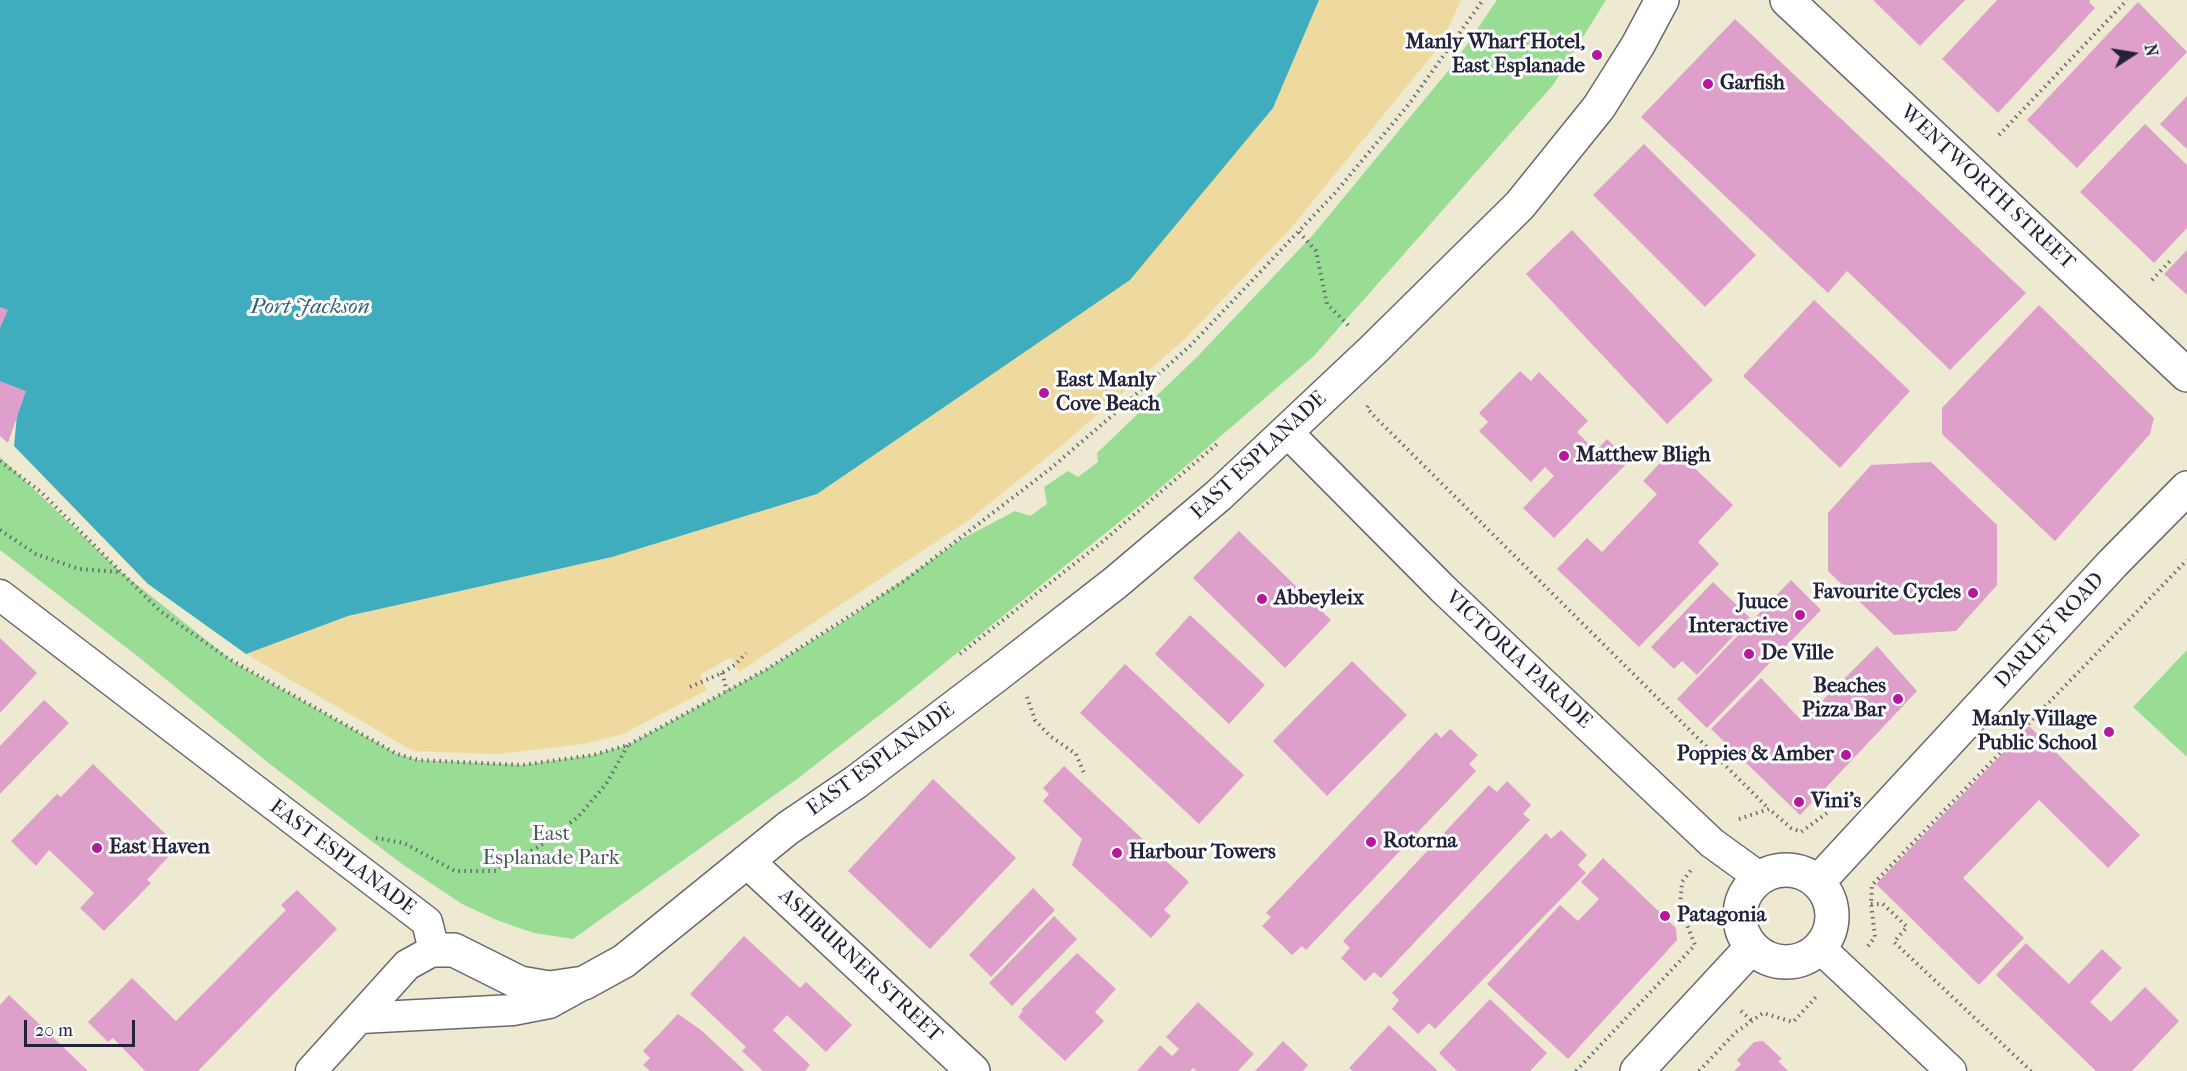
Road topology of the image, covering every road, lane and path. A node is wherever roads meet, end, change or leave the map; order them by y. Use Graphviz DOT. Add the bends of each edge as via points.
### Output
graph roads {
  1 [pos="1483,0"];
  2 [pos="1662,0"];
  3 [pos="1787,0"];
  4 [pos="2127,0"];
  5 [pos="1999,135"];
  6 [pos="1299,232"];
  7 [pos="2170,261"];
  8 [pos="2152,280"];
  9 [pos="1341,334"];
  10 [pos="2187,375"];
  11 [pos="1374,400"];
  12 [pos="1287,432"];
  13 [pos="1218,443"];
  14 [pos="0,461"];
  15 [pos="2187,488"];
  16 [pos="0,530"];
  17 [pos="2187,560"];
  18 [pos="121,572"];
  19 [pos="0,595"];
  20 [pos="746,653"];
  21 [pos="954,659"];
  22 [pos="722,673"];
  23 [pos="690,687"];
  24 [pos="727,691"];
  25 [pos="1023,692"];
  26 [pos="628,744"];
  27 [pos="1084,773"];
  28 [pos="1769,809"];
  29 [pos="1827,813"];
  30 [pos="372,837"];
  31 [pos="1712,843"];
  32 [pos="747,861"];
  33 [pos="1759,877"];
  34 [pos="1818,882"];
  35 [pos="1871,904"];
  36 [pos="1867,946"];
  37 [pos="1751,948"];
  38 [pos="1820,948"];
  39 [pos="434,950"];
  40 [pos="584,983"];
  41 [pos="1816,997"];
  42 [pos="361,1018"];
  43 [pos="311,1071"];
  44 [pos="972,1071"];
  45 [pos="1576,1071"];
  46 [pos="1637,1071"];
  47 [pos="1699,1071"];
  48 [pos="1951,1071"];
  49 [pos="2031,1071"];
  1 -- 6 [label="path" via="1409,104"];
  2 -- 12 [label="street, EAST ESPLANADE" via="1599,107 1520,205"];
  3 -- 10 [label="street, WENTWORTH STREET"];
  4 -- 5 [label="path"];
  6 -- 9 [label="path" via="1316,251 1327,304 1350,326"];
  6 -- 24 [label="path" via="1191,345 1050,469 904,581"];
  7 -- 8 [label="path"];
  11 -- 28 [label="path" via="1366,408"];
  12 -- 31 [label="street, VICTORIA PARADE" via="1435,580"];
  12 -- 32 [label="street, EAST ESPLANADE" via="1115,583"];
  13 -- 21 [label="path" via="1102,542"];
  14 -- 18 [label="path" via="41,492"];
  15 -- 34 [label="street, DARLEY ROAD"];
  16 -- 18 [label="path" via="46,558 79,569"];
  17 -- 35 [label="path" via="1872,885"];
  18 -- 26 [label="path" via="160,611 229,659 397,754 418,760 522,765 593,755"];
  19 -- 39 [label="street, EAST ESPLANADE" via="427,922"];
  20 -- 22 [label="path"];
  22 -- 23 [label="path"];
  22 -- 24 [label="path"];
  24 -- 26 [label="path"];
  25 -- 27 [label="path" via="1035,720 1076,754"];
  26 -- 30 [label="path" via="606,784 578,817 540,846 495,871 455,871 404,843"];
  28 -- 29 [label="path" via="1801,832"];
  28 -- 31 [label="path" via="1736,820"];
  31 -- 33 [label="street, VICTORIA PARADE"];
  31 -- 45 [label="path" via="1682,882 1680,907 1695,945"];
  32 -- 40 [label="street, EAST ESPLANADE" via="624,961"];
  32 -- 44 [label="street, ASHBURNER STREET"];
  33 -- 34 [label="street" via="1791,869"];
  33 -- 37 [label="street" via="1742,897 1739,913 1741,930"];
  34 -- 38 [label="street" via="1833,916 1830,932"];
  35 -- 36 [label="path" via="1875,937"];
  35 -- 49 [label="path" via="1883,904 1906,927 1894,942"];
  37 -- 38 [label="street" via="1762,956 1791,963"];
  37 -- 46 [label="street"];
  38 -- 48 [label="street"];
  39 -- 40 [label="street, EAST ESPLANADE" via="454,950 520,983 549,988"];
  39 -- 42 [label="street" via="407,965"];
  40 -- 42 [label="street" via="549,1003 513,1010"];
  41 -- 47 [label="path" via="1793,1022 1763,1013 1736,1032"];
  42 -- 43 [label="street"];
}
